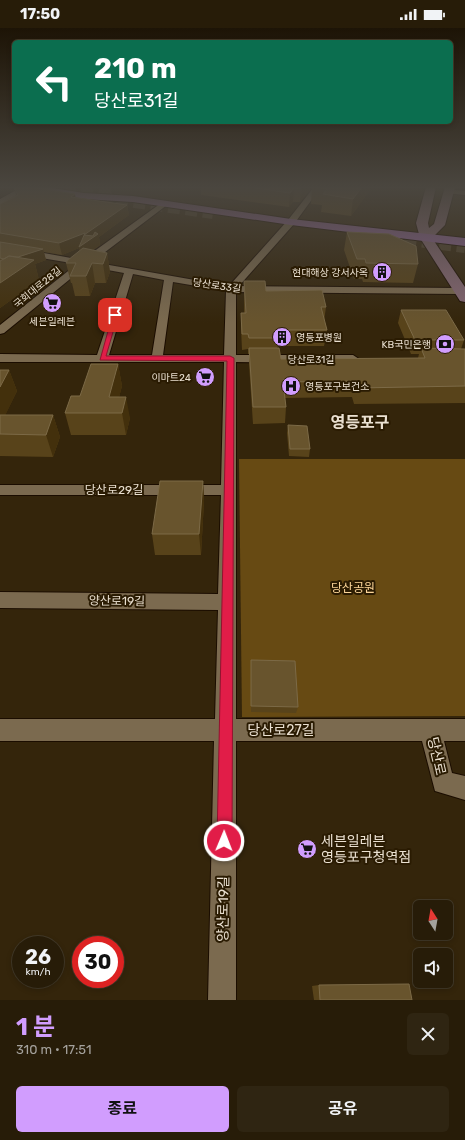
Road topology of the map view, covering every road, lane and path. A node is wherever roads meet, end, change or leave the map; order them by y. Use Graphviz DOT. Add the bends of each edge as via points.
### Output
graph roads {
  1 [pos="125,232"];
  2 [pos="283,232"];
  3 [pos="379,232"];
  4 [pos="424,232"];
  5 [pos="432,232"];
  6 [pos="426,238"];
  7 [pos="465,242"];
  8 [pos="0,248"];
  9 [pos="84,263"];
  10 [pos="129,271"];
  11 [pos="170,278"];
  12 [pos="231,289"];
  13 [pos="463,294"];
  14 [pos="0,331"];
  15 [pos="0,358"];
  16 [pos="102,358"];
  17 [pos="157,358"];
  18 [pos="230,358"];
  19 [pos="363,359"];
  20 [pos="0,490"];
  21 [pos="229,490"];
  22 [pos="3,600"];
  23 [pos="228,602"];
  24 [pos="0,730"];
  25 [pos="226,730"];
  26 [pos="430,730"];
  27 [pos="465,730"];
  28 [pos="465,788"];
  29 [pos="222,1000"];
  1 -- 9 [label="street, 국회대로28길"];
  2 -- 12 [label="street"];
  3 -- 6 [label="main road"];
  4 -- 6 [label="main road"];
  5 -- 6 [label="main road"];
  6 -- 7 [label="main road"];
  6 -- 13 [label="main road"];
  8 -- 9 [label="street, 당산로33길"];
  9 -- 10 [label="street, 당산로33길"];
  9 -- 14 [label="street, 국회대로28길"];
  10 -- 11 [label="street, 당산로33길"];
  10 -- 16 [label="street"];
  11 -- 12 [label="street, 당산로33길"];
  11 -- 17 [label="street"];
  12 -- 13 [label="street, 당산로33길"];
  12 -- 18 [label="street, 양산로19길"];
  15 -- 16 [label="street, 당산로31길"];
  16 -- 17 [label="street, 당산로31길"];
  17 -- 18 [label="street, 당산로31길"];
  18 -- 19 [label="street, 당산로31길"];
  18 -- 21 [label="street, 양산로19길"];
  20 -- 21 [label="street, 당산로29길"];
  21 -- 23 [label="street, 양산로19길"];
  22 -- 23 [label="street, 양산로19길"];
  23 -- 25 [label="street, 양산로19길"];
  24 -- 25 [label="street, 당산로27길"];
  25 -- 26 [label="street, 당산로27길"];
  25 -- 29 [label="street, 양산로19길"];
  26 -- 27 [label="street, 당산로27길"];
  26 -- 28 [label="street, 당산로" via="443,783"];
}
